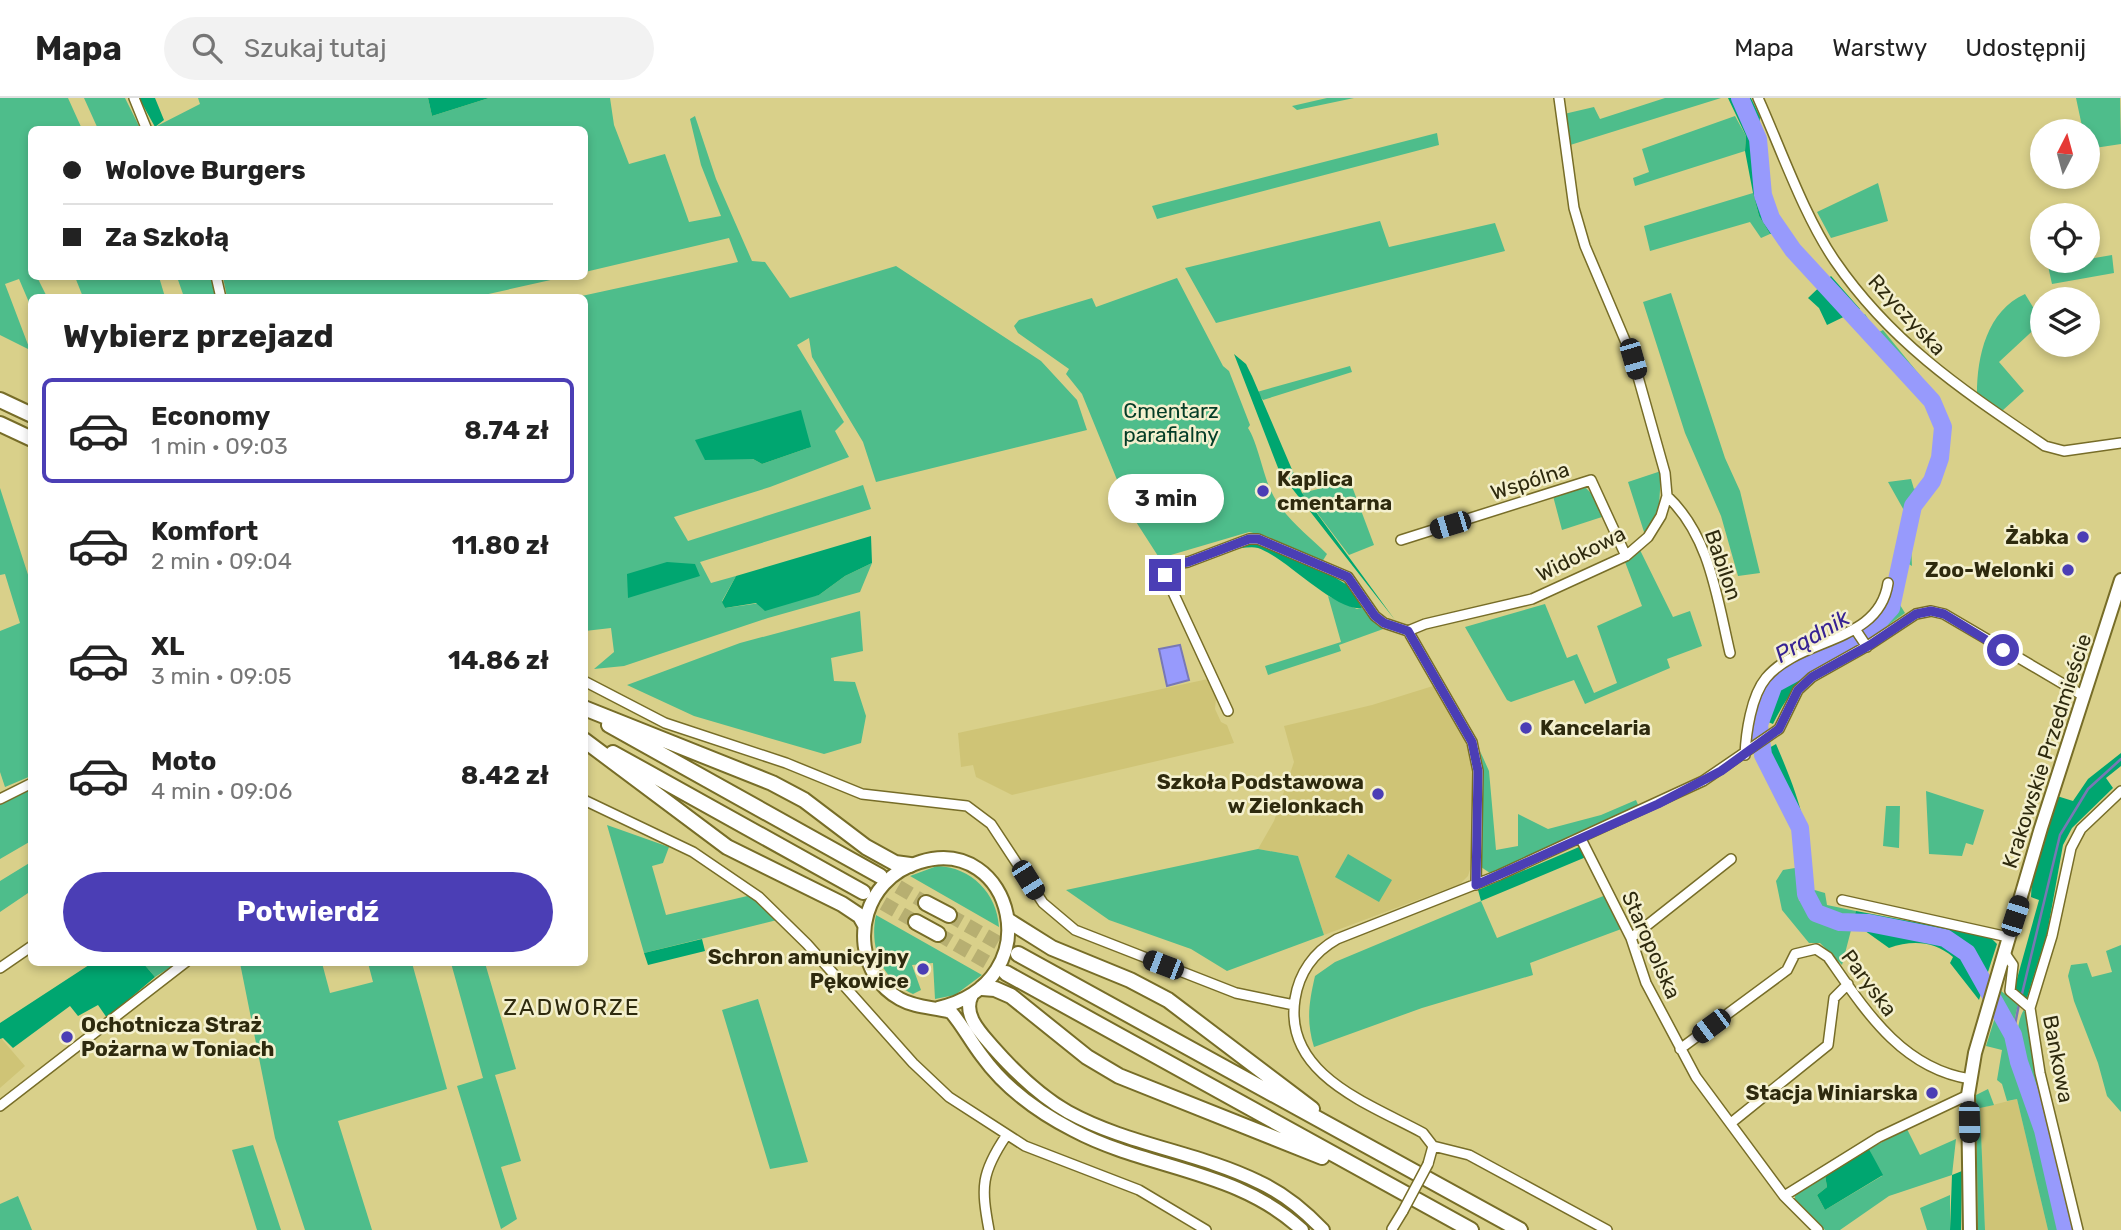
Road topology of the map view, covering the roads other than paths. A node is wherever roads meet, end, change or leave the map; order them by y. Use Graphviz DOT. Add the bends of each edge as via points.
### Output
graph roads {
  1 [pos="134,98"];
  2 [pos="1559,98"];
  3 [pos="1758,98"];
  4 [pos="145,126"];
  5 [pos="0,400"];
  6 [pos="28,413"];
  7 [pos="0,424"];
  8 [pos="28,437"];
  9 [pos="2121,443"];
  10 [pos="1667,496"];
  11 [pos="1401,540"];
  12 [pos="1626,556"];
  13 [pos="2121,580"];
  14 [pos="1888,583"];
  15 [pos="2116,610"];
  16 [pos="1408,631"];
  17 [pos="1856,631"];
  18 [pos="1865,644"];
  19 [pos="1730,653"];
  20 [pos="588,683"];
  21 [pos="2082,695"];
  22 [pos="1228,711"];
  23 [pos="588,712"];
  24 [pos="588,712"];
  25 [pos="588,740"];
  26 [pos="588,741"];
  27 [pos="1746,754"];
  28 [pos="28,785"];
  29 [pos="2121,791"];
  30 [pos="0,799"];
  31 [pos="588,802"];
  32 [pos="1581,839"];
  33 [pos="1731,859"];
  34 [pos="910,866"];
  35 [pos="880,876"];
  36 [pos="1476,885"];
  37 [pos="863,892"];
  38 [pos="1842,900"];
  39 [pos="926,903"];
  40 [pos="949,915"];
  41 [pos="1009,921"];
  42 [pos="916,922"];
  43 [pos="864,923"];
  44 [pos="938,934"];
  45 [pos="2008,937"];
  46 [pos="1631,938"];
  47 [pos="28,949"];
  48 [pos="2004,952"];
  49 [pos="1018,954"];
  50 [pos="181,966"];
  51 [pos="0,968"];
  52 [pos="1006,972"];
  53 [pos="1848,984"];
  54 [pos="977,991"];
  55 [pos="1294,1005"];
  56 [pos="937,1008"];
  57 [pos="2030,1008"];
  58 [pos="1680,1049"];
  59 [pos="1970,1079"];
  60 [pos="1968,1095"];
  61 [pos="0,1105"];
  62 [pos="1731,1123"];
  63 [pos="1006,1136"];
  64 [pos="1349,1139"];
  65 [pos="1433,1146"];
  66 [pos="1387,1185"];
  67 [pos="1784,1196"];
  68 [pos="989,1230"];
  69 [pos="1206,1230"];
  70 [pos="1301,1230"];
  71 [pos="1323,1230"];
  72 [pos="1381,1230"];
  73 [pos="1392,1230"];
  74 [pos="1471,1230"];
  75 [pos="1520,1230"];
  76 [pos="1607,1230"];
  77 [pos="1818,1230"];
  78 [pos="1970,1230"];
  79 [pos="2078,1230"];
  1 -- 4 [label="street"];
  2 -- 10 [label="street" via="1574,208 1585,246 1633,359"];
  3 -- 9 [label="street, Rzyczyska" via="1835,261 1891,330 1939,374 2045,446 2064,451"];
  5 -- 6 [label="highway"];
  7 -- 8 [label="highway"];
  10 -- 12 [label="street, Widokowa" via="1648,537"];
  10 -- 19 [label="street, Babilon" via="1690,523 1707,560"];
  11 -- 12 [label="street, Wspólna" via="1591,480"];
  12 -- 16 [label="street, Widokowa" via="1532,598"];
  13 -- 15 [label="main road, Krakowskie Przedmieście"];
  14 -- 17 [label="street" via="1877,614"];
  15 -- 21 [label="main road, Krakowskie Przedmieście"];
  16 -- 22 [label="street" via="1375,616 1348,577 1258,539 1164,566"];
  16 -- 36 [label="street" via="1472,742 1478,771"];
  17 -- 18 [label="street"];
  17 -- 27 [label="street" via="1785,662 1768,675 1745,738"];
  18 -- 21 [label="street" via="1916,614 1944,614"];
  18 -- 27 [label="street" via="1812,677 1798,690 1779,729"];
  20 -- 55 [label="street" via="665,723 862,794 967,806 991,824 1043,903 1075,930 1236,993"];
  21 -- 45 [label="main road, Krakowskie Przedmieście"];
  23 -- 34 [label="highway" via="782,787 866,847"];
  24 -- 35 [label="highway"];
  25 -- 37 [label="highway"];
  26 -- 43 [label="highway" via="727,847 842,904"];
  27 -- 32 [label="street" via="1703,781"];
  28 -- 30 [label="street"];
  29 -- 57 [label="street, Bankowa" via="2090,820 2071,848"];
  31 -- 63 [label="street" via="715,864 759,897 913,1063 949,1097"];
  32 -- 36 [label="street"];
  32 -- 46 [label="street, Staropolska"];
  33 -- 46 [label="street"];
  34 -- 41 [label="main road" via="938,859 970,864 994,886"];
  34 -- 43 [label="main road" via="881,886"];
  36 -- 55 [label="street" via="1331,943 1308,966"];
  38 -- 45 [label="street"];
  39 -- 40 [label="highway"];
  41 -- 54 [label="main road" via="1003,960"];
  41 -- 64 [label="highway" via="1052,948 1168,1000"];
  42 -- 44 [label="highway"];
  43 -- 56 [label="main road" via="868,960 883,985 909,1003"];
  45 -- 48 [label="main road, Krakowskie Przedmieście"];
  46 -- 58 [label="street, Staropolska" via="1646,983"];
  47 -- 51 [label="street"];
  48 -- 57 [label="street" via="2012,961 2010,991"];
  48 -- 59 [label="main road, Krakowskie Przedmieście"];
  49 -- 64 [label="highway"];
  50 -- 61 [label="street"];
  52 -- 66 [label="highway"];
  53 -- 58 [label="street, Paryska" via="1824,953 1816,949 1795,954 1787,970"];
  53 -- 59 [label="street, Paryska" via="1891,1039 1944,1075"];
  53 -- 62 [label="street" via="1834,998 1828,1045"];
  54 -- 56 [label="main road"];
  54 -- 66 [label="highway" via="995,989 1011,996 1087,1057 1119,1076"];
  54 -- 71 [label="main road" via="969,1011 981,1033 1024,1080 1052,1102 1100,1127 1260,1182 1286,1197"];
  55 -- 65 [label="street" via="1299,1041 1314,1067 1423,1133"];
  56 -- 70 [label="main road" via="951,1012 1013,1090 1059,1123 1095,1140 1241,1188 1273,1206"];
  57 -- 79 [label="street, Bankowa" via="2040,1073"];
  58 -- 62 [label="street, Staropolska"];
  59 -- 60 [label="main road"];
  60 -- 67 [label="street" via="1879,1138"];
  60 -- 78 [label="main road"];
  62 -- 67 [label="street, Staropolska"];
  63 -- 68 [label="street" via="990,1164 982,1192"];
  63 -- 69 [label="street" via="1156,1198"];
  64 -- 75 [label="highway"];
  65 -- 73 [label="street, bridge"];
  65 -- 76 [label="street" via="1469,1155"];
  66 -- 74 [label="highway"];
  67 -- 77 [label="street, Staropolska"];
  72 -- 73 [label="street"];
}
